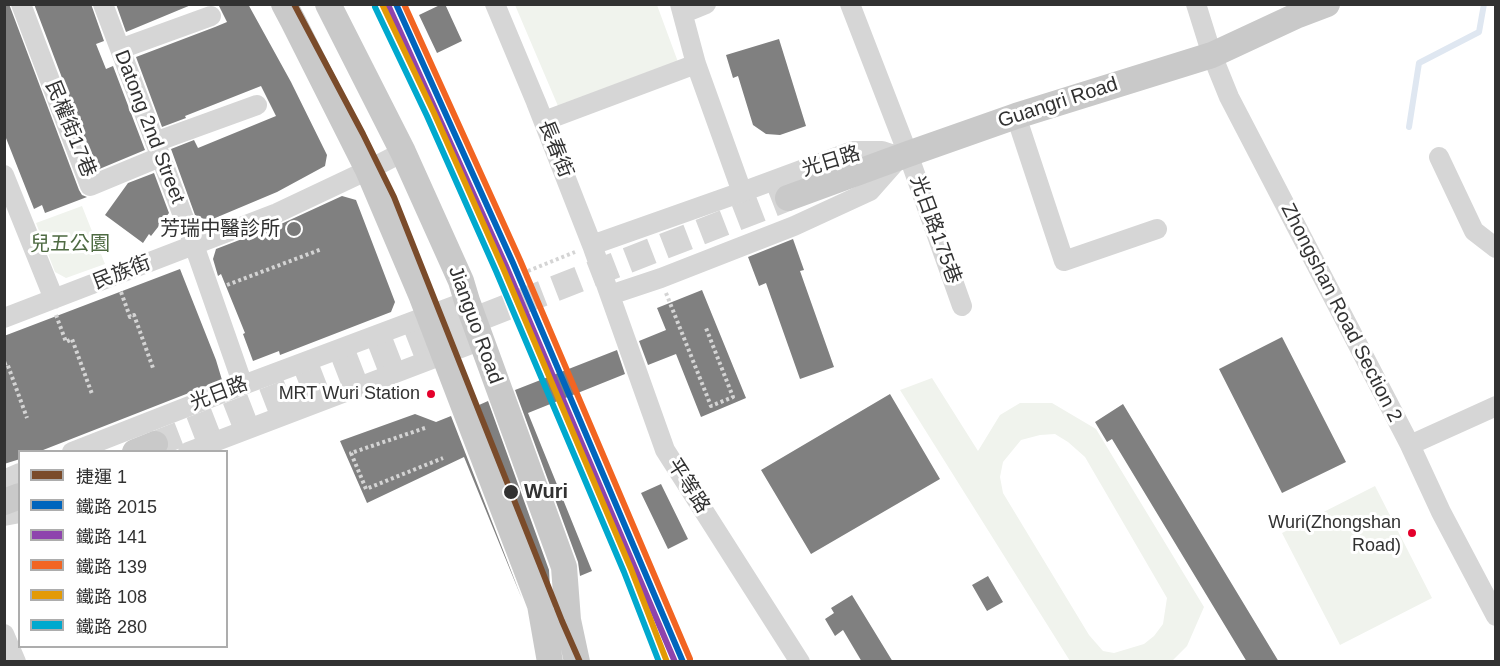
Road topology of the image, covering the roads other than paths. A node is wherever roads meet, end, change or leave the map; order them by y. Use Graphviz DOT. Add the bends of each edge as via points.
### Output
graph roads {
  1 [pos="21,4"];
  2 [pos="103,4"];
  3 [pos="284,4"];
  4 [pos="328,4"];
  5 [pos="495,4"];
  6 [pos="706,4"];
  7 [pos="850,4"];
  8 [pos="1196,4"];
  9 [pos="1327,4"];
  10 [pos="682,9"];
  11 [pos="211,16"];
  12 [pos="120,49"];
  13 [pos="1212,55"];
  14 [pos="696,64"];
  15 [pos="257,105"];
  16 [pos="1016,116"];
  17 [pos="544,121"];
  18 [pos="158,149"];
  19 [pos="403,152"];
  20 [pos="904,155"];
  21 [pos="1439,157"];
  22 [pos="368,171"];
  23 [pos="4,175"];
  24 [pos="742,192"];
  25 [pos="788,198"];
  26 [pos="1157,229"];
  27 [pos="194,245"];
  28 [pos="592,245"];
  29 [pos="1496,248"];
  30 [pos="610,295"];
  31 [pos="52,299"];
  32 [pos="467,301"];
  33 [pos="962,306"];
  34 [pos="429,316"];
  35 [pos="4,318"];
  36 [pos="482,340"];
  37 [pos="443,354"];
  38 [pos="243,385"];
  39 [pos="1496,406"];
  40 [pos="1410,445"];
  41 [pos="77,450"];
  42 [pos="193,450"];
  43 [pos="18,474"];
  44 [pos="4,480"];
  45 [pos="1496,616"];
  46 [pos="4,634"];
  47 [pos="16,662"];
  48 [pos="550,662"];
  49 [pos="577,662"];
  50 [pos="800,662"];
  1 -- 18 [label="street, 民權街17巷" via="90,186"];
  2 -- 12 [label="street, Datong 2nd Street"];
  3 -- 22 [label="main road, Jianguo Road"];
  4 -- 19 [label="main road, Jianguo Road"];
  5 -- 17 [label="street, 長春街"];
  6 -- 10 [label="street"];
  7 -- 20 [label="street, 光日路175巷"];
  8 -- 13 [label="street, Zhongshan Road Section 2"];
  9 -- 13 [label="main road, Guangri Road"];
  10 -- 14 [label="street"];
  11 -- 12 [label="street"];
  12 -- 18 [label="street, Datong 2nd Street"];
  13 -- 16 [label="main road, Guangri Road"];
  13 -- 40 [label="street, Zhongshan Road Section 2" via="1229,97"];
  14 -- 17 [label="street"];
  14 -- 24 [label="street"];
  15 -- 18 [label="street"];
  16 -- 20 [label="main road, Guangri Road"];
  16 -- 26 [label="street" via="1064,261"];
  17 -- 28 [label="street, 長春街"];
  18 -- 27 [label="street, Datong 2nd Street"];
  19 -- 22 [label="street, 民族街"];
  19 -- 32 [label="main road, Jianguo Road"];
  20 -- 24 [label="street, 光日路" via="853,151"];
  20 -- 25 [label="main road, Guangri Road"];
  20 -- 30 [label="street, 光日路" via="870,191 794,226"];
  20 -- 33 [label="street, 光日路175巷"];
  21 -- 29 [label="street" via="1474,231"];
  22 -- 27 [label="street, 民族街" via="277,213"];
  22 -- 34 [label="main road, Jianguo Road"];
  23 -- 31 [label="street"];
  24 -- 28 [label="street, 光日路"];
  27 -- 31 [label="street, 民族街"];
  27 -- 38 [label="street, Datong 2nd Street"];
  28 -- 30 [label="street, 長春街"];
  30 -- 50 [label="street, 平等路" via="665,450"];
  31 -- 35 [label="street, 民族街"];
  32 -- 34 [label="street, 光日路"];
  32 -- 36 [label="main road, Jianguo Road"];
  34 -- 37 [label="main road, Jianguo Road"];
  34 -- 38 [label="street, 光日路"];
  36 -- 37 [label="street"];
  36 -- 49 [label="main road, Jianguo Road" via="564,567 568,620"];
  37 -- 42 [label="street"];
  37 -- 48 [label="main road, Jianguo Road" via="540,605"];
  38 -- 41 [label="street, 光日路"];
  39 -- 40 [label="street"];
  40 -- 45 [label="street, Zhongshan Road Section 2"];
  43 -- 44 [label="street"];
  46 -- 47 [label="street"];
}
